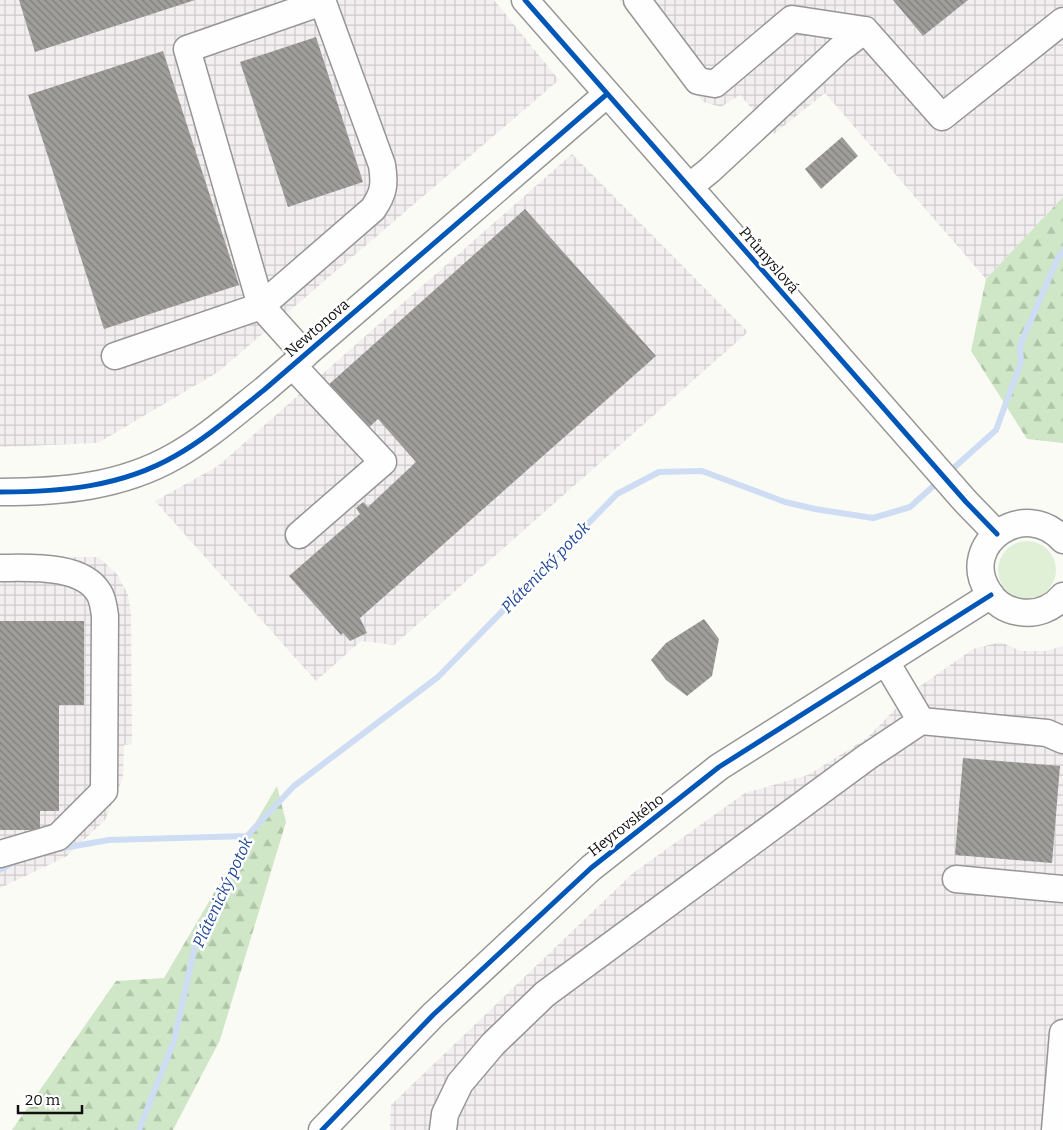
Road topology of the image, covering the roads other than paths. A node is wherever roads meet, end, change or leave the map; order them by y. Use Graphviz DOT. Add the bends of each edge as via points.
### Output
graph roads {
  1 [pos="525,0"];
  2 [pos="637,0"];
  3 [pos="322,1"];
  4 [pos="1063,21"];
  5 [pos="865,30"];
  6 [pos="607,94"];
  7 [pos="688,187"];
  8 [pos="261,306"];
  9 [pos="114,356"];
  10 [pos="299,360"];
  11 [pos="0,492"];
  12 [pos="996,534"];
  13 [pos="299,535"];
  14 [pos="1063,540"];
  15 [pos="0,568"];
  16 [pos="991,595"];
  17 [pos="1059,608"];
  18 [pos="886,662"];
  19 [pos="921,721"];
  20 [pos="1063,740"];
  21 [pos="0,854"];
  22 [pos="956,879"];
  23 [pos="1063,889"];
  24 [pos="1063,1032"];
  25 [pos="322,1130"];
  26 [pos="443,1130"];
  27 [pos="1055,1130"];
  1 -- 6 [label="street, Průmyslová"];
  2 -- 5 [label="street" via="698,81 715,84 792,18"];
  3 -- 8 [label="street" via="382,165 382,196 373,209"];
  3 -- 8 [label="street" via="187,49"];
  4 -- 5 [label="street" via="942,118"];
  5 -- 7 [label="street"];
  6 -- 7 [label="street, Průmyslová"];
  6 -- 10 [label="street, Newtonova"];
  7 -- 12 [label="street, Průmyslová"];
  8 -- 9 [label="street"];
  8 -- 10 [label="street"];
  10 -- 11 [label="street, Newtonova" via="212,432 142,472 76,489"];
  10 -- 13 [label="street" via="383,462"];
  12 -- 14 [label="street" via="1023,522 1051,529"];
  12 -- 16 [label="street" via="986,548 982,564 983,580"];
  15 -- 21 [label="street" via="45,568 84,577 100,593 105,616 104,791 58,837"];
  16 -- 17 [label="street" via="1014,611 1033,613"];
  16 -- 18 [label="street, Heyrovského"];
  18 -- 19 [label="street"];
  18 -- 25 [label="street, Heyrovského" via="719,767 591,868 434,1015"];
  19 -- 20 [label="street" via="1047,734"];
  19 -- 26 [label="street" via="867,757 545,994 493,1044 460,1082 445,1114"];
  22 -- 23 [label="street"];
  24 -- 27 [label="street"];
}
